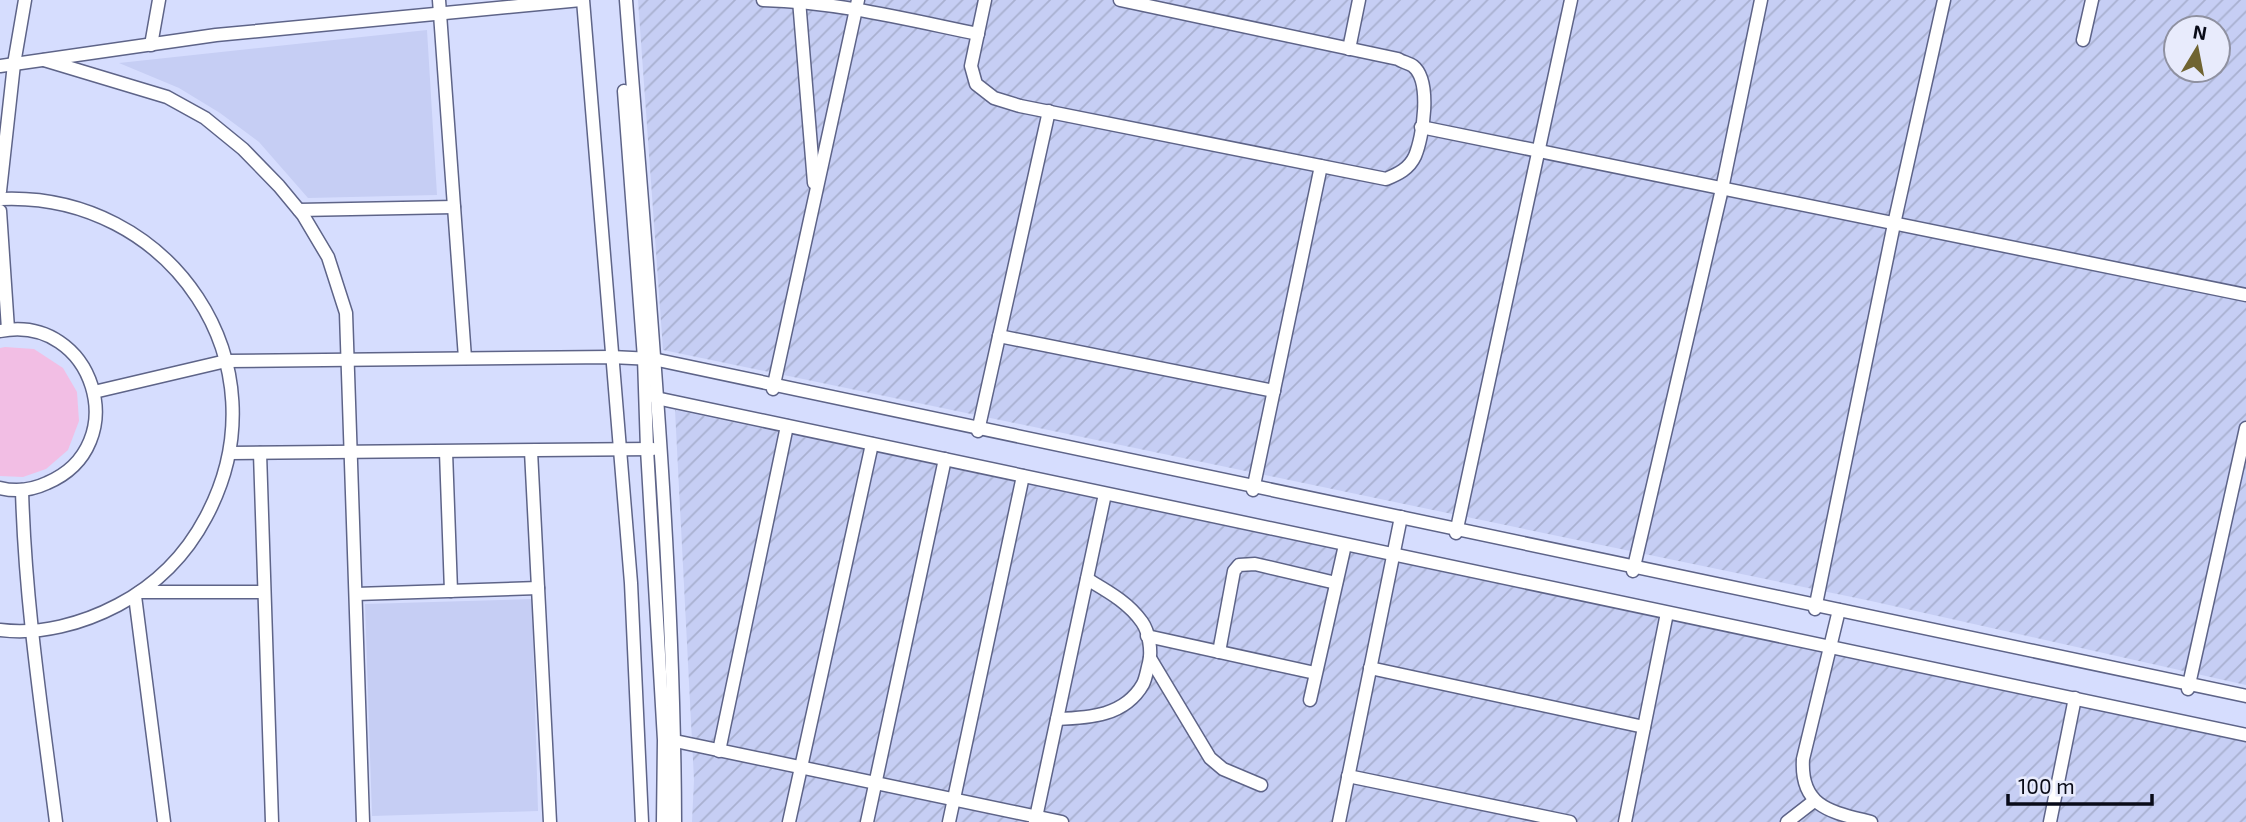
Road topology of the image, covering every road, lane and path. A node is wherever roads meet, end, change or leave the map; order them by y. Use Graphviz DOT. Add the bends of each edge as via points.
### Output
graph roads {
  1 [pos="25,0"];
  2 [pos="159,0"];
  3 [pos="439,0"];
  4 [pos="582,0"];
  5 [pos="617,0"];
  6 [pos="626,0"];
  7 [pos="763,0"];
  8 [pos="985,0"];
  9 [pos="1120,0"];
  10 [pos="1359,0"];
  11 [pos="1571,0"];
  12 [pos="1761,0"];
  13 [pos="1944,0"];
  14 [pos="2092,0"];
  15 [pos="799,1"];
  16 [pos="857,4"];
  17 [pos="440,14"];
  18 [pos="978,34"];
  19 [pos="2082,40"];
  20 [pos="150,45"];
  21 [pos="1349,49"];
  22 [pos="44,60"];
  23 [pos="14,64"];
  24 [pos="0,66"];
  25 [pos="1049,111"];
  26 [pos="1421,127"];
  27 [pos="1538,151"];
  28 [pos="1321,166"];
  29 [pos="1722,189"];
  30 [pos="0,191"];
  31 [pos="815,198"];
  32 [pos="0,199"];
  33 [pos="454,207"];
  34 [pos="299,210"];
  35 [pos="0,211"];
  36 [pos="1894,224"];
  37 [pos="2246,295"];
  38 [pos="4,330"];
  39 [pos="999,335"];
  40 [pos="611,357"];
  41 [pos="466,358"];
  42 [pos="348,359"];
  43 [pos="646,360"];
  44 [pos="226,361"];
  45 [pos="774,387"];
  46 [pos="1274,391"];
  47 [pos="94,392"];
  48 [pos="656,398"];
  49 [pos="787,426"];
  50 [pos="2246,428"];
  51 [pos="978,429"];
  52 [pos="872,444"];
  53 [pos="653,449"];
  54 [pos="619,451"];
  55 [pos="446,452"];
  56 [pos="531,452"];
  57 [pos="230,453"];
  58 [pos="260,453"];
  59 [pos="351,453"];
  60 [pos="945,459"];
  61 [pos="1023,476"];
  62 [pos="0,488"];
  63 [pos="1254,488"];
  64 [pos="22,490"];
  65 [pos="1105,494"];
  66 [pos="1401,519"];
  67 [pos="1456,531"];
  68 [pos="1345,545"];
  69 [pos="1393,555"];
  70 [pos="1633,569"];
  71 [pos="1087,579"];
  72 [pos="1336,583"];
  73 [pos="538,588"];
  74 [pos="451,591"];
  75 [pos="264,592"];
  76 [pos="138,594"];
  77 [pos="356,594"];
  78 [pos="1815,607"];
  79 [pos="1839,612"];
  80 [pos="1667,613"];
  81 [pos="0,630"];
  82 [pos="31,631"];
  83 [pos="1147,636"];
  84 [pos="1832,647"];
  85 [pos="1219,652"];
  86 [pos="1150,658"];
  87 [pos="1370,668"];
  88 [pos="1315,673"];
  89 [pos="2189,686"];
  90 [pos="2246,696"];
  91 [pos="2075,698"];
  92 [pos="1310,700"];
  93 [pos="2246,702"];
  94 [pos="1057,719"];
  95 [pos="1644,727"];
  96 [pos="2246,735"];
  97 [pos="675,741"];
  98 [pos="719,751"];
  99 [pos="802,768"];
  100 [pos="1348,776"];
  101 [pos="875,783"];
  102 [pos="1261,785"];
  103 [pos="953,800"];
  104 [pos="1814,801"];
  105 [pos="1802,817"];
  106 [pos="1036,819"];
  107 [pos="56,822"];
  108 [pos="164,822"];
  109 [pos="272,822"];
  110 [pos="363,822"];
  111 [pos="550,822"];
  112 [pos="642,822"];
  113 [pos="663,822"];
  114 [pos="675,822"];
  115 [pos="789,822"];
  116 [pos="867,822"];
  117 [pos="949,822"];
  118 [pos="1062,822"];
  119 [pos="1339,822"];
  120 [pos="1570,822"];
  121 [pos="1625,822"];
  122 [pos="1787,822"];
  123 [pos="1871,822"];
  124 [pos="2050,822"];
  1 -- 23 [label="street"];
  2 -- 20 [label="street"];
  3 -- 17 [label="street"];
  4 -- 17 [label="street"];
  4 -- 40 [label="street"];
  5 -- 43 [label="street"];
  6 -- 43 [label="street"];
  7 -- 15 [label="street"];
  8 -- 18 [label="street"];
  9 -- 21 [label="street"];
  10 -- 21 [label="street"];
  11 -- 27 [label="street"];
  12 -- 29 [label="street"];
  13 -- 36 [label="street"];
  14 -- 19 [label="street"];
  15 -- 16 [label="street"];
  15 -- 31 [label="street"];
  16 -- 18 [label="street"];
  16 -- 31 [label="street"];
  17 -- 20 [label="street"];
  17 -- 33 [label="street"];
  18 -- 25 [label="street" via="971,66 976,84 994,98"];
  20 -- 22 [label="street"];
  21 -- 26 [label="street" via="1414,67 1426,101"];
  22 -- 23 [label="street"];
  22 -- 34 [label="street" via="167,97 205,118 243,149"];
  23 -- 24 [label="street"];
  23 -- 30 [label="street"];
  25 -- 28 [label="street"];
  25 -- 39 [label="street"];
  26 -- 27 [label="street"];
  26 -- 28 [label="street" via="1415,156 1402,173 1386,179"];
  27 -- 29 [label="street"];
  27 -- 67 [label="street"];
  28 -- 46 [label="street"];
  29 -- 36 [label="street"];
  29 -- 70 [label="street"];
  31 -- 45 [label="street"];
  32 -- 44 [label="street" via="53,201 93,212 136,235 164,257 192,289 215,328"];
  33 -- 34 [label="street"];
  33 -- 41 [label="street"];
  34 -- 42 [label="street" via="328,257 346,313"];
  35 -- 38 [label="street"];
  36 -- 37 [label="street"];
  36 -- 78 [label="street"];
  38 -- 47 [label="street" via="40,333 67,348 87,371"];
  39 -- 46 [label="street"];
  39 -- 51 [label="street"];
  40 -- 41 [label="street"];
  40 -- 43 [label="street"];
  40 -- 54 [label="street"];
  41 -- 42 [label="street"];
  42 -- 44 [label="street"];
  42 -- 59 [label="street"];
  43 -- 45 [label="street"];
  43 -- 48 [label="street"];
  43 -- 53 [label="street"];
  44 -- 47 [label="street"];
  44 -- 57 [label="street" via="233,410"];
  45 -- 51 [label="street"];
  46 -- 63 [label="street"];
  47 -- 64 [label="street" via="93,434 78,461 55,480"];
  48 -- 49 [label="street"];
  48 -- 53 [label="street"];
  49 -- 52 [label="street"];
  49 -- 98 [label="street"];
  50 -- 89 [label="street"];
  51 -- 63 [label="street"];
  52 -- 60 [label="street"];
  52 -- 99 [label="street"];
  53 -- 54 [label="street"];
  53 -- 97 [label="street"];
  53 -- 113 [label="street"];
  54 -- 56 [label="street"];
  54 -- 112 [label="street" via="631,583"];
  55 -- 56 [label="street"];
  55 -- 59 [label="street"];
  55 -- 74 [label="street"];
  56 -- 73 [label="street"];
  57 -- 58 [label="street"];
  57 -- 76 [label="street" via="216,498 197,535 173,565"];
  58 -- 59 [label="street"];
  58 -- 75 [label="street"];
  59 -- 77 [label="street"];
  60 -- 61 [label="street"];
  60 -- 101 [label="street"];
  61 -- 65 [label="street"];
  61 -- 103 [label="street"];
  62 -- 64 [label="street"];
  63 -- 66 [label="street"];
  64 -- 82 [label="street"];
  65 -- 68 [label="street"];
  65 -- 71 [label="street"];
  66 -- 67 [label="street"];
  66 -- 69 [label="street"];
  67 -- 70 [label="street"];
  68 -- 69 [label="street"];
  68 -- 72 [label="street"];
  69 -- 80 [label="street"];
  69 -- 87 [label="street"];
  70 -- 78 [label="street"];
  71 -- 83 [label="street" via="1124,601"];
  71 -- 94 [label="street"];
  72 -- 85 [label="street" via="1255,564 1239,565 1234,571"];
  72 -- 88 [label="street"];
  73 -- 74 [label="street"];
  73 -- 111 [label="street"];
  74 -- 77 [label="street"];
  75 -- 76 [label="street"];
  75 -- 109 [label="street"];
  76 -- 82 [label="street" via="96,616"];
  76 -- 108 [label="street"];
  77 -- 110 [label="street"];
  78 -- 79 [label="street"];
  79 -- 84 [label="street"];
  79 -- 89 [label="street"];
  80 -- 84 [label="street"];
  80 -- 95 [label="street"];
  81 -- 82 [label="street"];
  82 -- 107 [label="street"];
  83 -- 85 [label="street"];
  83 -- 86 [label="street"];
  84 -- 91 [label="street"];
  84 -- 104 [label="street" via="1803,759 1804,784"];
  85 -- 88 [label="street"];
  86 -- 94 [label="street" via="1143,684 1125,704 1092,718"];
  86 -- 102 [label="street" via="1210,758 1223,769"];
  87 -- 95 [label="street"];
  87 -- 100 [label="street"];
  88 -- 92 [label="street"];
  89 -- 90 [label="street"];
  89 -- 93 [label="street"];
  91 -- 96 [label="street"];
  91 -- 124 [label="street"];
  94 -- 106 [label="street"];
  95 -- 121 [label="street"];
  97 -- 98 [label="street"];
  97 -- 114 [label="street"];
  98 -- 99 [label="street"];
  99 -- 101 [label="street"];
  99 -- 115 [label="street"];
  100 -- 119 [label="street"];
  100 -- 120 [label="street"];
  101 -- 103 [label="street"];
  101 -- 116 [label="street"];
  103 -- 106 [label="street"];
  103 -- 117 [label="street"];
  104 -- 105 [label="street"];
  104 -- 123 [label="street" via="1836,814"];
  105 -- 122 [label="street"];
  106 -- 118 [label="street"];
}
